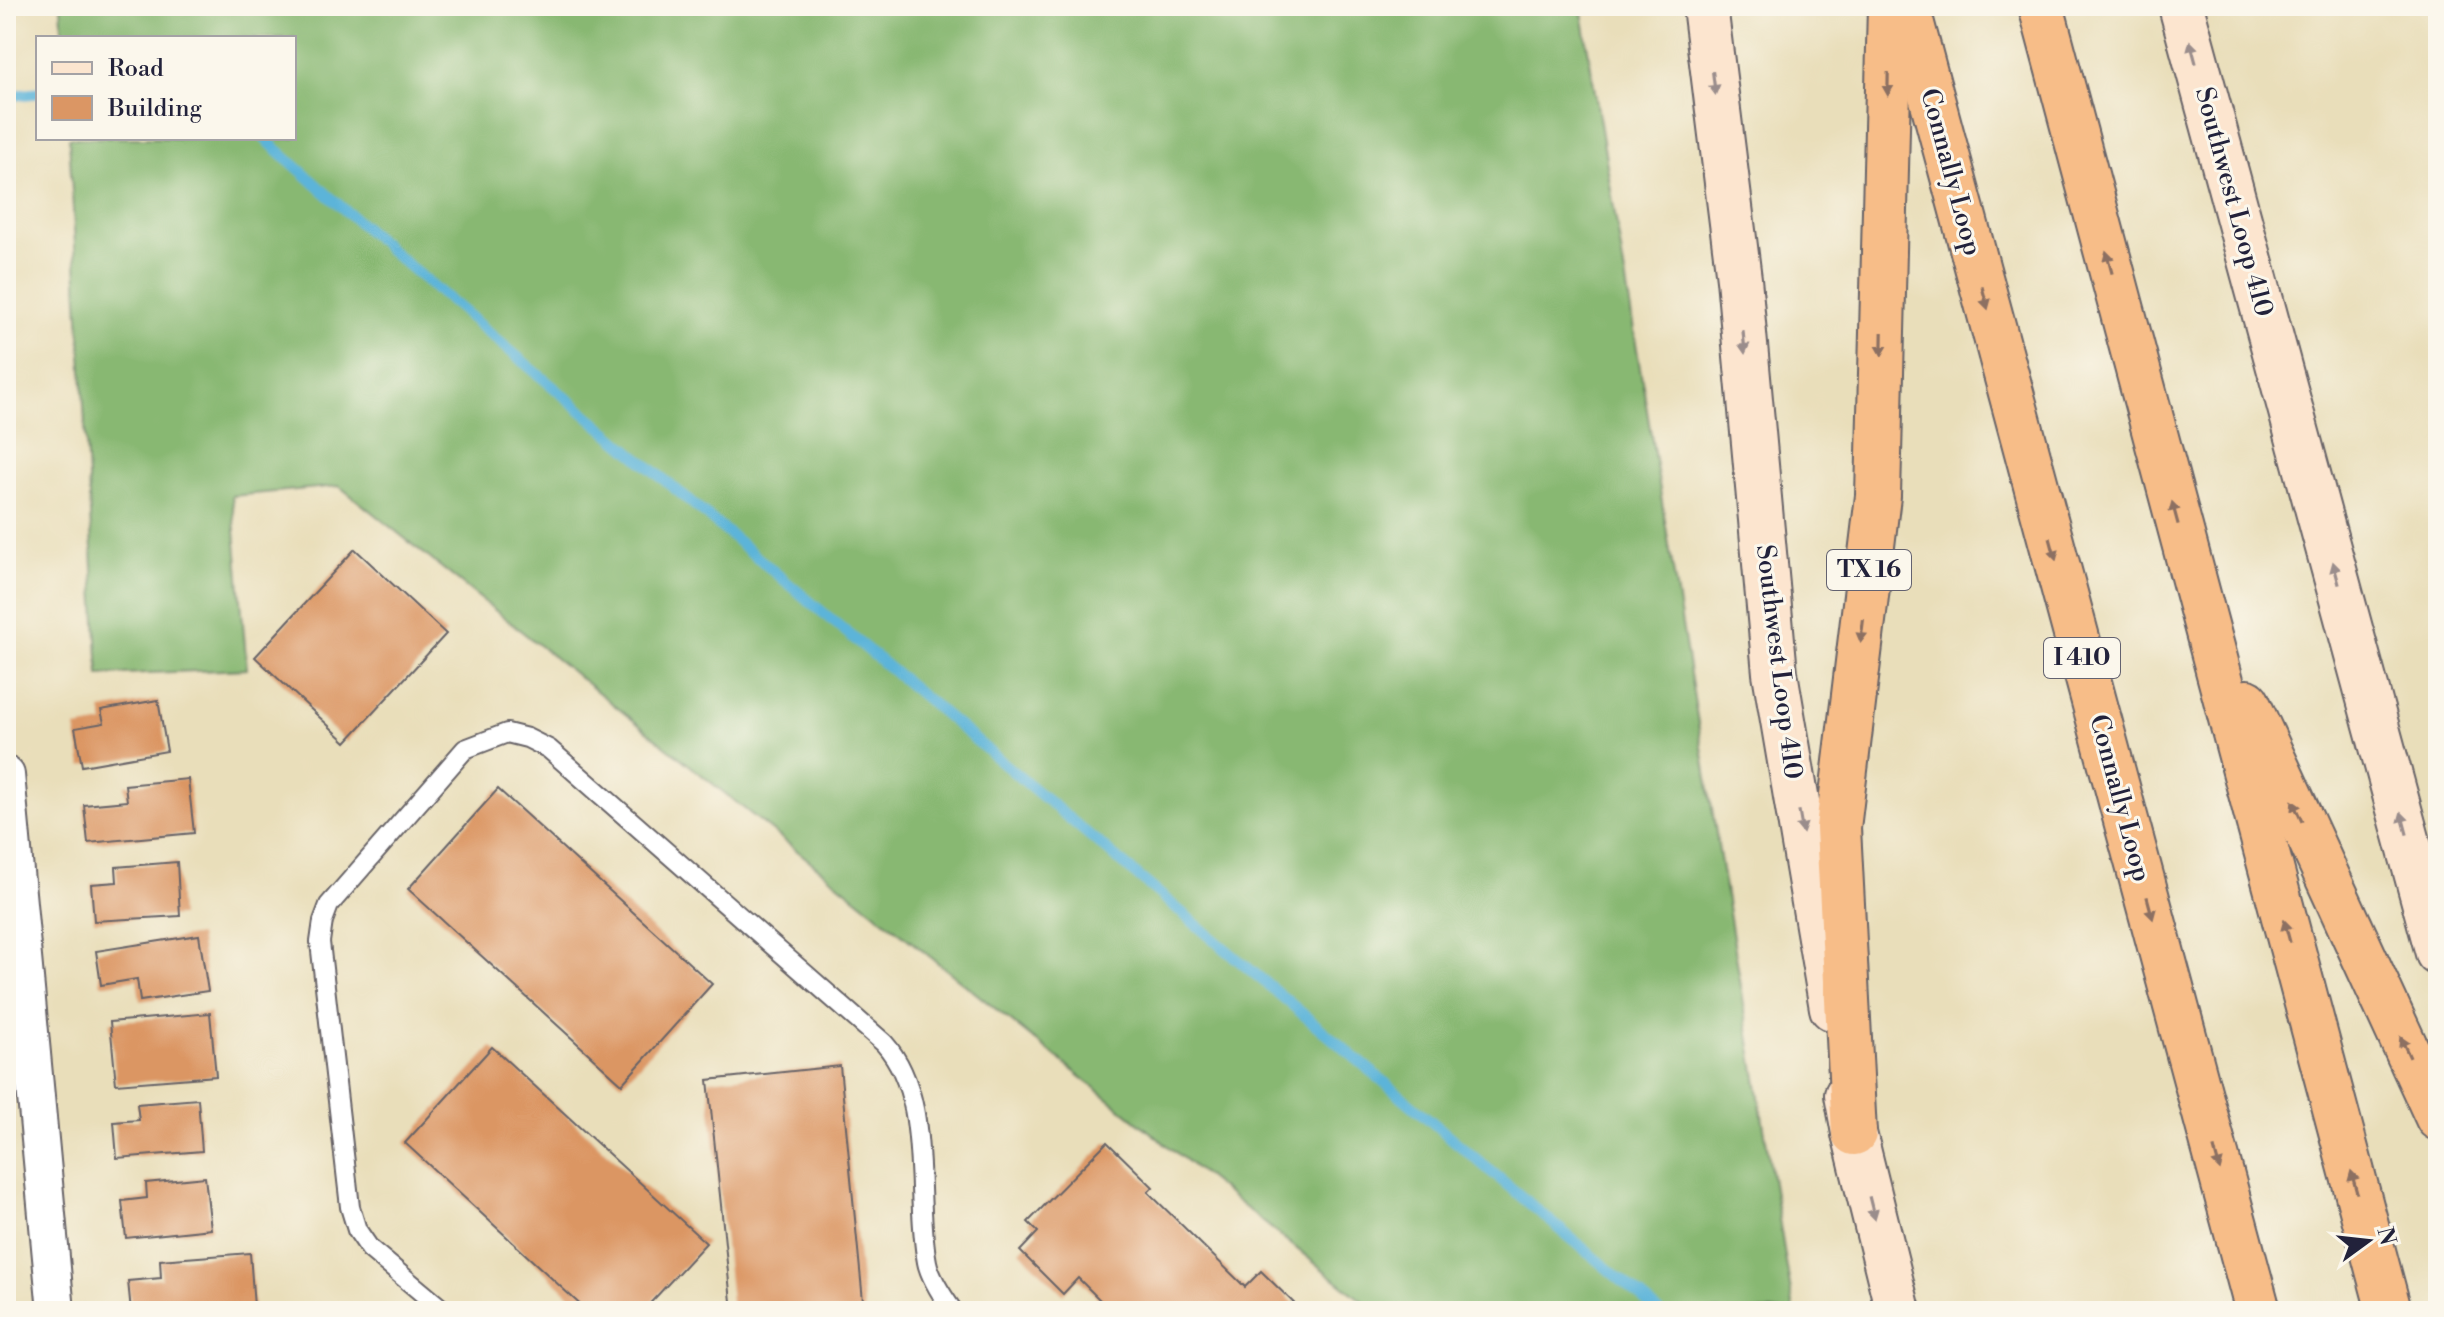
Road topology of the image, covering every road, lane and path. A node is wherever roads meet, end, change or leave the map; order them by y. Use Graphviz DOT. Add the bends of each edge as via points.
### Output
graph roads {
  1 [pos="1705,6"];
  2 [pos="1890,6"];
  3 [pos="1907,6"];
  4 [pos="2041,6"];
  5 [pos="2181,6"];
  6 [pos="2195,589"];
  7 [pos="6,775"];
  8 [pos="2438,953"];
  9 [pos="2438,1118"];
  10 [pos="1854,1133"];
  11 [pos="56,1311"];
  12 [pos="444,1311"];
  13 [pos="953,1311"];
  14 [pos="1898,1311"];
  15 [pos="2258,1311"];
  16 [pos="2389,1311"];
  1 -- 10 [label="main road, Southwest Loop 410, one-way" via="1739,279 1775,673"];
  2 -- 10 [label="highway, TX 16, one-way" via="1878,496 1838,828"];
  3 -- 15 [label="highway, Connally Loop / I 410, one-way"];
  6 -- 4 [label="highway, one-way"];
  8 -- 5 [label="main road, Southwest Loop 410, one-way"];
  9 -- 6 [label="highway, one-way"];
  16 -- 6 [label="highway, one-way"];
  7 -- 11 [label="street"];
  10 -- 14 [label="main road, Southwest Loop 410 / TX 16, one-way"];
  12 -- 13 [label="lane" via="370,1249 357,1230 350,1207 320,942 329,905 465,749 507,733 549,749 898,1059 913,1093 927,1265"];
}
